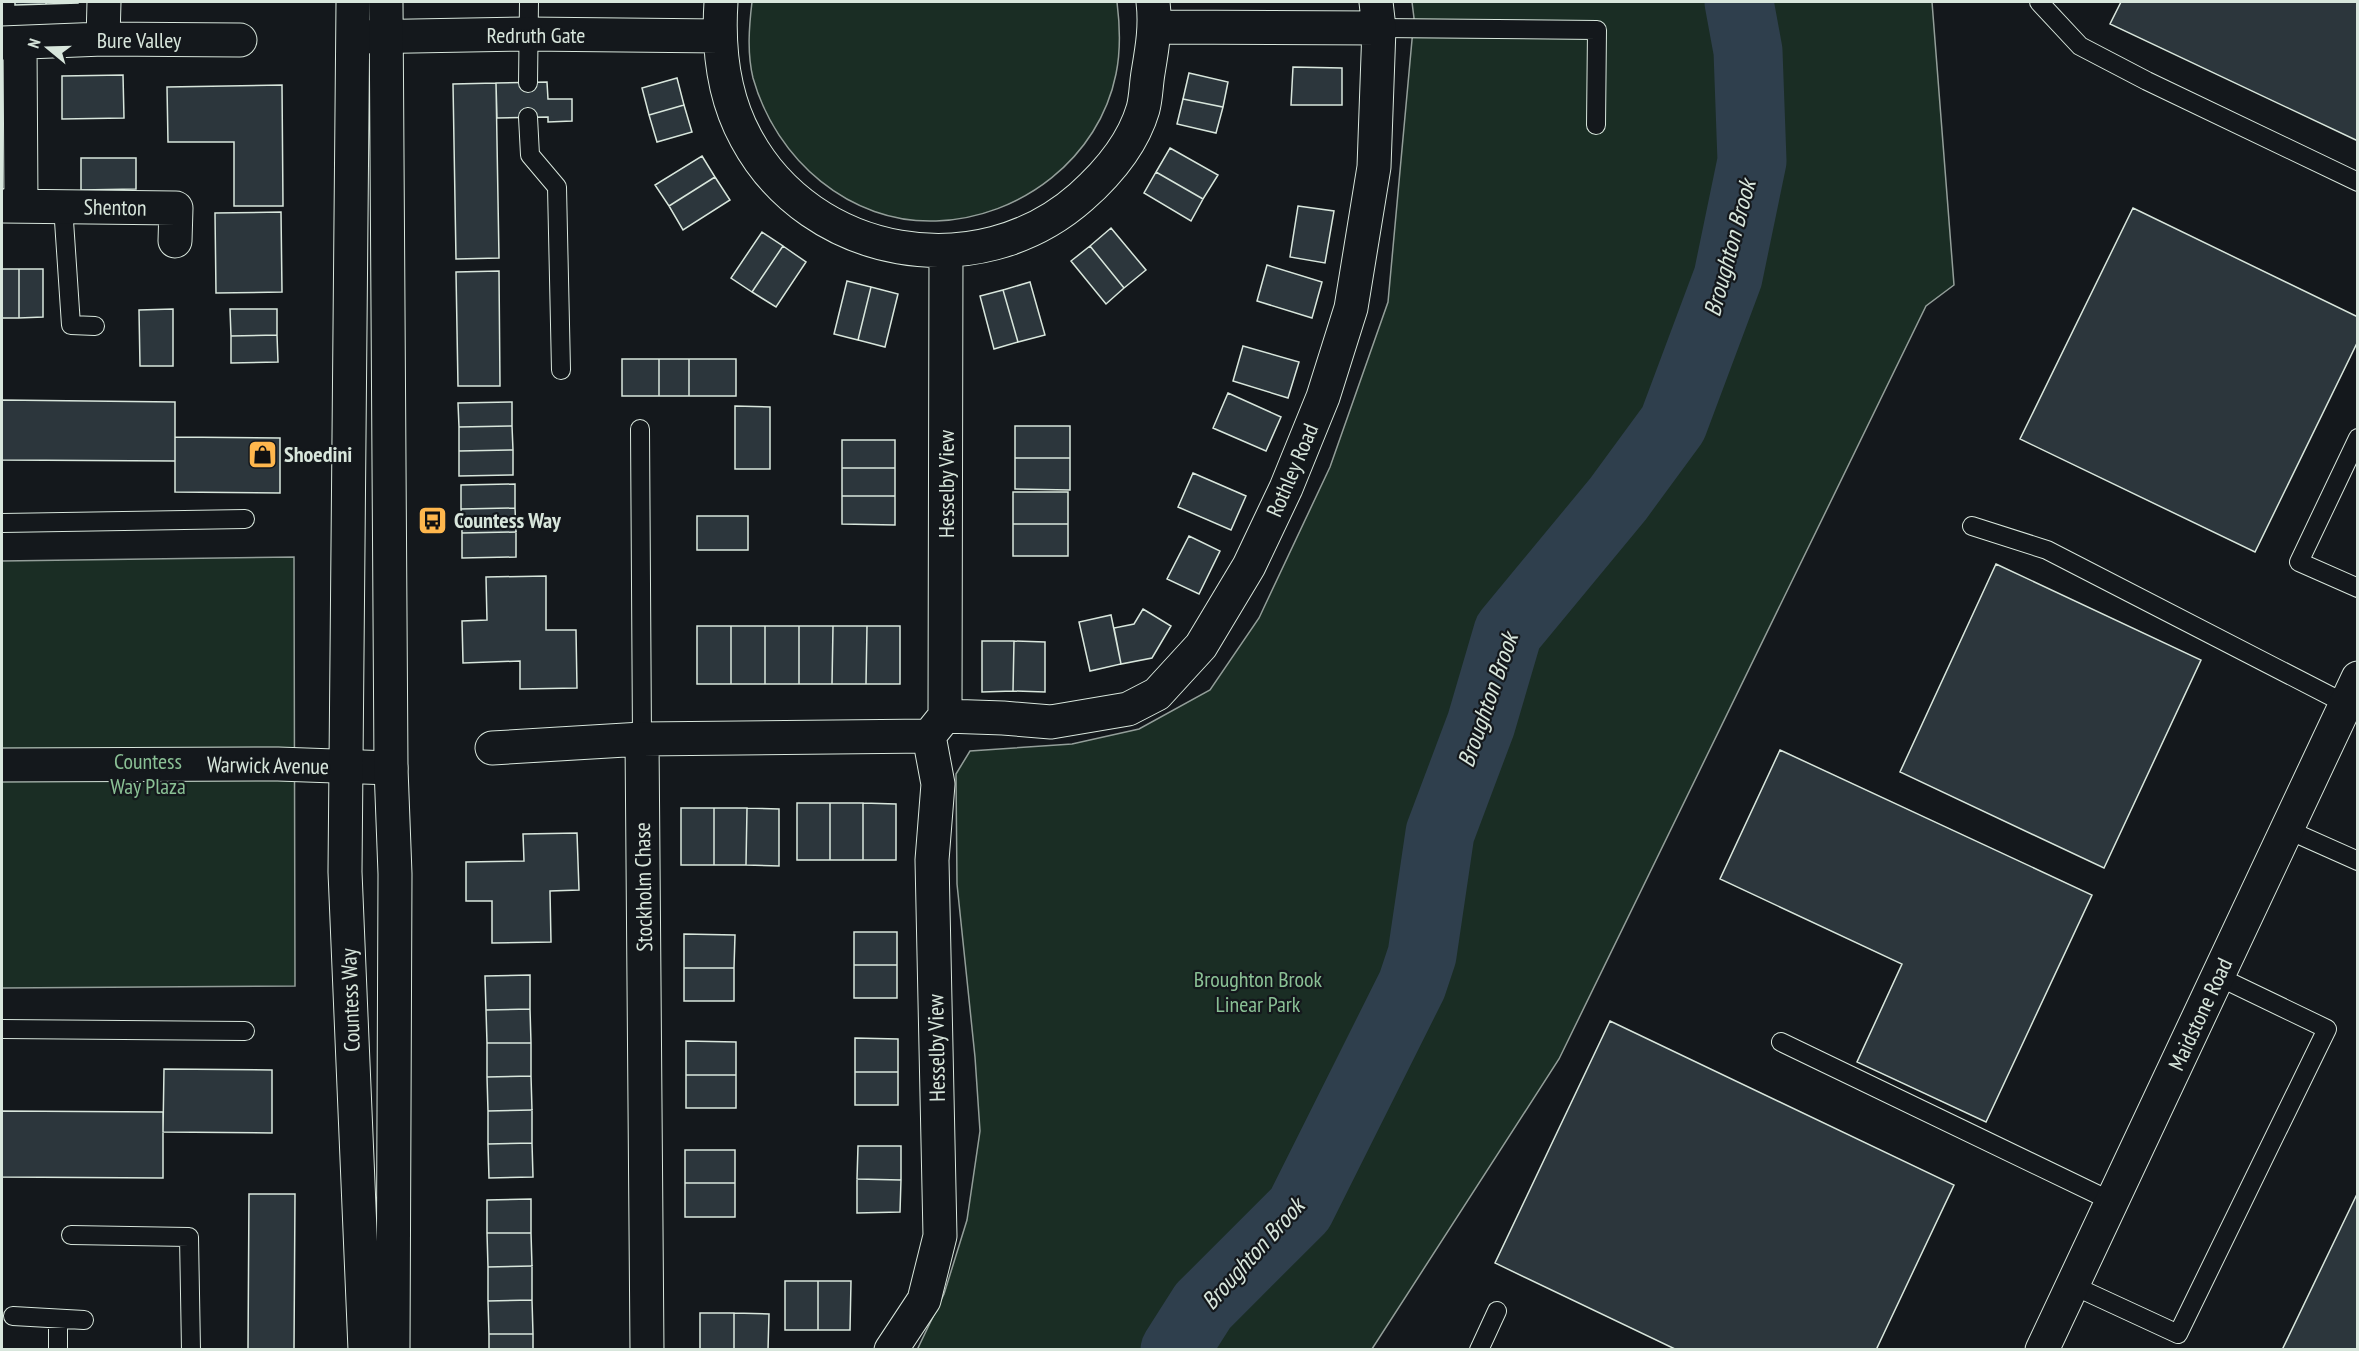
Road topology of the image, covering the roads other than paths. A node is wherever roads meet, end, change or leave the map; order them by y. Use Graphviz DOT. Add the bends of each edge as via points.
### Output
graph roads {
  1 [pos="104,2"];
  2 [pos="352,2"];
  3 [pos="386,2"];
  4 [pos="529,2"];
  5 [pos="721,2"];
  6 [pos="2039,2"];
  7 [pos="1154,14"];
  8 [pos="1378,15"];
  9 [pos="527,34"];
  10 [pos="386,35"];
  11 [pos="719,36"];
  12 [pos="353,37"];
  13 [pos="103,39"];
  14 [pos="240,40"];
  15 [pos="11,43"];
  16 [pos="528,83"];
  17 [pos="528,117"];
  18 [pos="1596,125"];
  19 [pos="2358,182"];
  20 [pos="11,205"];
  21 [pos="63,206"];
  22 [pos="175,241"];
  23 [pos="946,251"];
  24 [pos="95,326"];
  25 [pos="561,370"];
  26 [pos="640,429"];
  27 [pos="2358,438"];
  28 [pos="245,519"];
  29 [pos="2,523"];
  30 [pos="1972,526"];
  31 [pos="2358,588"];
  32 [pos="2352,691"];
  33 [pos="937,726"];
  34 [pos="642,739"];
  35 [pos="492,748"];
  36 [pos="2,765"];
  37 [pos="345,766"];
  38 [pos="391,768"];
  39 [pos="2286,829"];
  40 [pos="2358,861"];
  41 [pos="2217,976"];
  42 [pos="2,1029"];
  43 [pos="245,1030"];
  44 [pos="1781,1042"];
  45 [pos="2111,1202"];
  46 [pos="71,1235"];
  47 [pos="2072,1285"];
  48 [pos="1497,1311"];
  49 [pos="13,1316"];
  50 [pos="58,1319"];
  51 [pos="84,1320"];
  52 [pos="58,1350"];
  53 [pos="191,1350"];
  54 [pos="365,1350"];
  55 [pos="393,1350"];
  56 [pos="647,1350"];
  57 [pos="891,1350"];
  58 [pos="1479,1350"];
  59 [pos="2042,1350"];
  1 -- 13 [label="street"];
  2 -- 12 [label="street, Countess Way"];
  3 -- 10 [label="street, Countess Way"];
  4 -- 9 [label="lane"];
  5 -- 11 [label="street"];
  6 -- 19 [label="lane" via="2080,46"];
  7 -- 8 [label="street"];
  7 -- 23 [label="street" via="1143,110 1124,148 1098,182 1066,210 1029,232 988,245"];
  8 -- 18 [label="lane" via="1597,30"];
  8 -- 33 [label="street, Rothley Road" via="1374,167 1351,308 1323,397 1286,488 1249,566 1201,645 1157,694 1128,709 1051,722 1003,718"];
  9 -- 10 [label="street, Redruth Gate"];
  9 -- 11 [label="street, Redruth Gate"];
  9 -- 16 [label="lane"];
  10 -- 12 [label="street, Redruth Gate"];
  10 -- 38 [label="street, Countess Way"];
  11 -- 23 [label="street" via="726,89 746,138 776,181 817,215 864,239 919,251"];
  12 -- 37 [label="street, Countess Way"];
  13 -- 14 [label="street, Bure Valley"];
  13 -- 15 [label="street, Bure Valley"];
  15 -- 20 [label="street, Shenton"];
  17 -- 25 [label="lane" via="530,155 557,188"];
  20 -- 21 [label="street, Shenton"];
  21 -- 22 [label="street, Shenton" via="176,208"];
  21 -- 24 [label="lane" via="71,325"];
  23 -- 33 [label="street, Hesselby View"];
  26 -- 34 [label="lane"];
  27 -- 31 [label="lane" via="2300,562"];
  28 -- 29 [label="lane"];
  30 -- 32 [label="lane" via="2047,550"];
  32 -- 39 [label="street, Maidstone Road"];
  33 -- 34 [label="street"];
  33 -- 57 [label="street, Hesselby View" via="938,784 932,860 940,1236 924,1300"];
  34 -- 35 [label="street"];
  34 -- 56 [label="street, Stockholm Chase"];
  36 -- 37 [label="street, Warwick Avenue"];
  37 -- 38 [label="street, Warwick Avenue"];
  37 -- 54 [label="street, Countess Way" via="345,872"];
  38 -- 55 [label="street, Countess Way" via="395,874"];
  39 -- 40 [label="lane"];
  39 -- 41 [label="street, Maidstone Road"];
  41 -- 45 [label="street, Maidstone Road"];
  41 -- 47 [label="lane" via="2327,1029 2178,1334"];
  42 -- 43 [label="lane"];
  44 -- 45 [label="lane"];
  45 -- 47 [label="street, Maidstone Road"];
  46 -- 53 [label="lane" via="189,1237"];
  47 -- 59 [label="street, Maidstone Road"];
  48 -- 58 [label="lane"];
  49 -- 50 [label="lane"];
  50 -- 51 [label="lane"];
  50 -- 52 [label="lane"];
}
